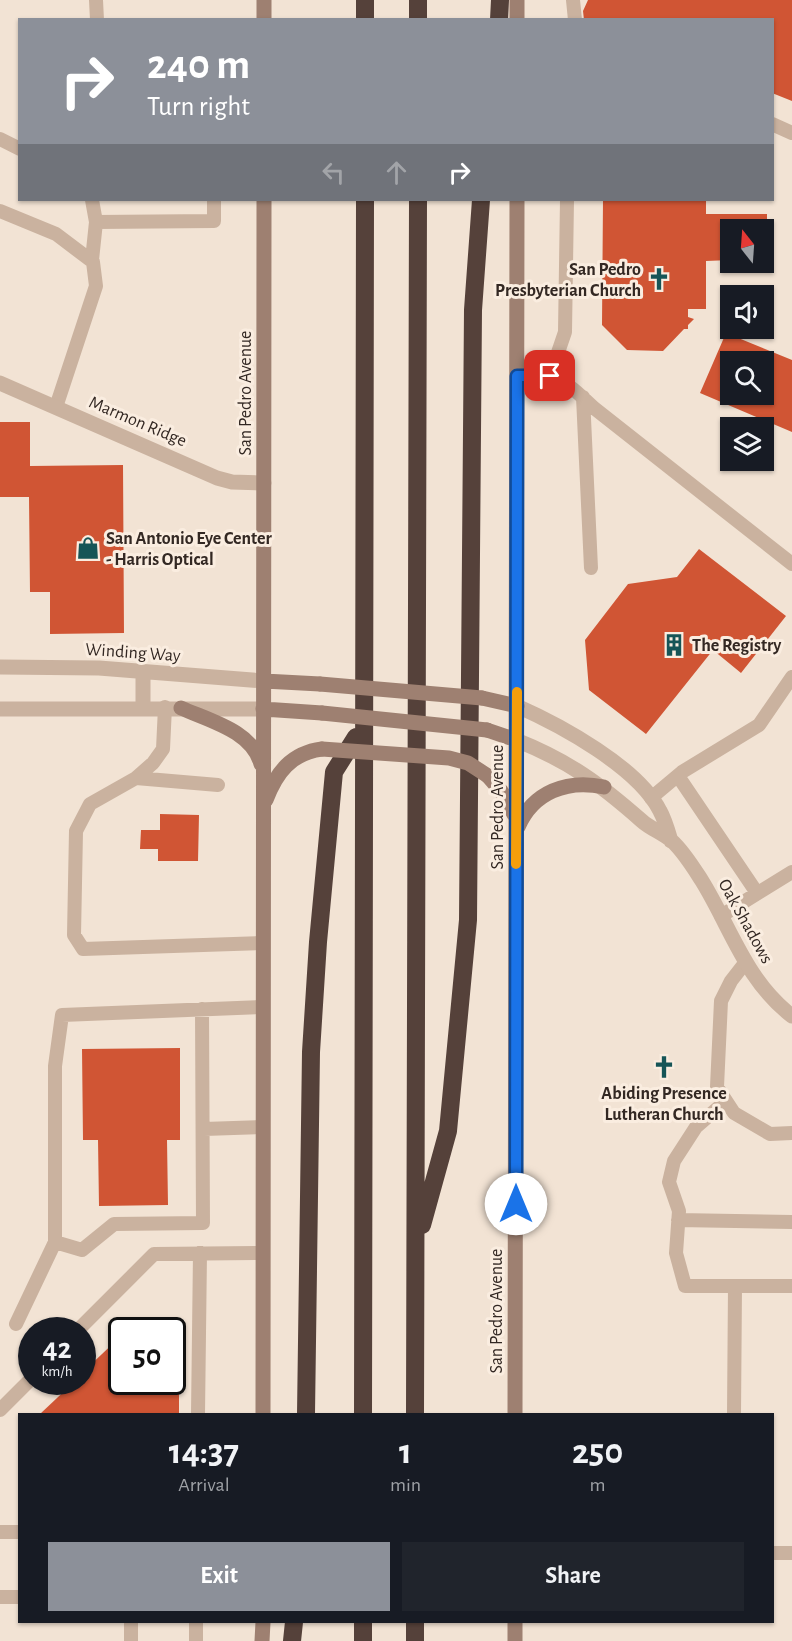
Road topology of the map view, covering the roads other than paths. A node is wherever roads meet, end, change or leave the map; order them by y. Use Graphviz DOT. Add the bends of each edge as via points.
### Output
graph roads {
  1 [pos="96,0"];
  2 [pos="264,0"];
  3 [pos="365,0"];
  4 [pos="418,0"];
  5 [pos="500,0"];
  6 [pos="517,0"];
  7 [pos="573,0"];
  8 [pos="97,18"];
  9 [pos="264,18"];
  10 [pos="365,18"];
  11 [pos="418,18"];
  12 [pos="499,18"];
  13 [pos="517,18"];
  14 [pos="575,18"];
  15 [pos="774,125"];
  16 [pos="792,133"];
  17 [pos="0,139"];
  18 [pos="18,148"];
  19 [pos="92,201"];
  20 [pos="214,201"];
  21 [pos="264,201"];
  22 [pos="365,201"];
  23 [pos="418,201"];
  24 [pos="480,201"];
  25 [pos="517,201"];
  26 [pos="567,201"];
  27 [pos="0,211"];
  28 [pos="96,222"];
  29 [pos="92,260"];
  30 [pos="517,376"];
  31 [pos="550,376"];
  32 [pos="0,383"];
  33 [pos="583,398"];
  34 [pos="56,407"];
  35 [pos="264,483"];
  36 [pos="792,564"];
  37 [pos="591,568"];
  38 [pos="0,667"];
  39 [pos="142,672"];
  40 [pos="792,677"];
  41 [pos="264,681"];
  42 [pos="517,706"];
  43 [pos="165,707"];
  44 [pos="181,708"];
  45 [pos="0,709"];
  46 [pos="143,709"];
  47 [pos="263,709"];
  48 [pos="364,725"];
  49 [pos="516,740"];
  50 [pos="263,770"];
  51 [pos="678,776"];
  52 [pos="136,778"];
  53 [pos="218,785"];
  54 [pos="604,787"];
  55 [pos="651,798"];
  56 [pos="263,807"];
  57 [pos="516,824"];
  58 [pos="671,841"];
  59 [pos="792,872"];
  60 [pos="757,893"];
  61 [pos="721,916"];
  62 [pos="263,943"];
  63 [pos="745,963"];
  64 [pos="263,1007"];
  65 [pos="202,1009"];
  66 [pos="792,1016"];
  67 [pos="726,1101"];
  68 [pos="263,1127"];
  69 [pos="204,1130"];
  70 [pos="792,1134"];
  71 [pos="678,1220"];
  72 [pos="792,1222"];
  73 [pos="55,1242"];
  74 [pos="416,1249"];
  75 [pos="200,1253"];
  76 [pos="263,1253"];
  77 [pos="735,1286"];
  78 [pos="792,1286"];
  79 [pos="91,1317"];
  80 [pos="16,1324"];
  81 [pos="18,1392"];
  82 [pos="0,1410"];
  83 [pos="198,1413"];
  84 [pos="263,1413"];
  85 [pos="306,1413"];
  86 [pos="363,1413"];
  87 [pos="415,1413"];
  88 [pos="515,1413"];
  89 [pos="734,1413"];
  90 [pos="0,1532"];
  91 [pos="18,1532"];
  92 [pos="774,1552"];
  93 [pos="792,1552"];
  94 [pos="0,1597"];
  95 [pos="18,1597"];
  96 [pos="131,1623"];
  97 [pos="196,1623"];
  98 [pos="262,1623"];
  99 [pos="294,1623"];
  100 [pos="363,1623"];
  101 [pos="415,1623"];
  102 [pos="515,1623"];
  103 [pos="131,1641"];
  104 [pos="196,1641"];
  105 [pos="262,1641"];
  106 [pos="292,1641"];
  107 [pos="363,1641"];
  108 [pos="415,1641"];
  109 [pos="515,1641"];
  1 -- 8 [label="lane"];
  2 -- 9 [label="main road"];
  3 -- 10 [label="highway"];
  4 -- 11 [label="highway"];
  5 -- 12 [label="highway"];
  6 -- 13 [label="main road"];
  7 -- 14 [label="lane"];
  15 -- 16 [label="lane"];
  17 -- 18 [label="lane"];
  19 -- 28 [label="lane"];
  20 -- 28 [label="lane" via="214,221"];
  21 -- 35 [label="main road, San Pedro Avenue"];
  22 -- 48 [label="highway"];
  23 -- 74 [label="highway"];
  24 -- 74 [label="highway" via="473,310 466,943 448,1131"];
  25 -- 30 [label="main road, San Pedro Avenue"];
  26 -- 31 [label="lane" via="565,332"];
  27 -- 29 [label="lane" via="56,234"];
  28 -- 29 [label="lane"];
  29 -- 34 [label="lane" via="96,286"];
  30 -- 31 [label="lane"];
  30 -- 42 [label="main road, San Pedro Avenue"];
  31 -- 33 [label="lane" via="566,382"];
  32 -- 34 [label="street, Marmon Ridge"];
  33 -- 36 [label="lane"];
  33 -- 37 [label="lane"];
  34 -- 35 [label="street, Marmon Ridge" via="217,478"];
  35 -- 41 [label="main road, San Pedro Avenue"];
  38 -- 39 [label="street, Winding Way"];
  39 -- 41 [label="street, Winding Way"];
  39 -- 46 [label="street"];
  40 -- 51 [label="lane" via="759,725"];
  41 -- 42 [label="main road, bridge" via="482,698"];
  41 -- 47 [label="main road, San Pedro Avenue"];
  42 -- 49 [label="main road, San Pedro Avenue"];
  42 -- 55 [label="street, Oak Shadows" via="598,751"];
  43 -- 44 [label="street"];
  43 -- 46 [label="street"];
  43 -- 52 [label="lane" via="163,749"];
  44 -- 47 [label="street"];
  44 -- 50 [label="main road" via="244,738 255,750"];
  45 -- 46 [label="street"];
  47 -- 49 [label="main road, bridge" via="487,730"];
  47 -- 50 [label="main road, San Pedro Avenue"];
  48 -- 85 [label="highway" via="334,772 318,942 311,1052"];
  48 -- 86 [label="highway"];
  49 -- 54 [label="street, Oak Shadows" via="561,760"];
  49 -- 57 [label="main road, San Pedro Avenue"];
  50 -- 56 [label="main road, San Pedro Avenue"];
  51 -- 55 [label="lane"];
  51 -- 60 [label="lane"];
  52 -- 53 [label="lane"];
  52 -- 62 [label="lane" via="90,804 76,831 72,914 74,935 82,949"];
  54 -- 57 [label="main road" via="577,785 549,792 533,803"];
  54 -- 58 [label="street, Oak Shadows"];
  55 -- 58 [label="street, Oak Shadows"];
  56 -- 57 [label="main road, bridge" via="287,763 322,749 449,758 473,766 501,791"];
  56 -- 62 [label="main road, San Pedro Avenue"];
  57 -- 88 [label="main road, San Pedro Avenue"];
  58 -- 61 [label="street, Oak Shadows" via="692,866"];
  59 -- 60 [label="lane"];
  60 -- 61 [label="lane"];
  61 -- 63 [label="street, Oak Shadows"];
  62 -- 64 [label="main road, San Pedro Avenue"];
  63 -- 66 [label="street, Oak Shadows" via="768,994"];
  63 -- 67 [label="lane" via="721,1001 717,1087"];
  64 -- 65 [label="lane"];
  64 -- 68 [label="main road, San Pedro Avenue"];
  65 -- 69 [label="lane"];
  65 -- 73 [label="lane" via="62,1015 55,1066"];
  67 -- 70 [label="lane" via="734,1113 770,1134"];
  67 -- 71 [label="lane" via="696,1127 674,1161 669,1182"];
  68 -- 69 [label="lane"];
  68 -- 76 [label="main road, San Pedro Avenue"];
  69 -- 73 [label="lane" via="203,1223 114,1224 82,1250"];
  71 -- 72 [label="lane"];
  71 -- 77 [label="lane" via="676,1253 685,1286"];
  73 -- 80 [label="lane"];
  74 -- 87 [label="highway"];
  75 -- 76 [label="lane"];
  75 -- 79 [label="lane" via="154,1254"];
  75 -- 83 [label="lane"];
  76 -- 84 [label="main road, San Pedro Avenue"];
  77 -- 78 [label="lane"];
  77 -- 89 [label="lane"];
  81 -- 82 [label="lane"];
  90 -- 91 [label="lane"];
  92 -- 93 [label="lane"];
  94 -- 95 [label="lane"];
  96 -- 103 [label="lane"];
  97 -- 104 [label="lane"];
  98 -- 105 [label="main road"];
  99 -- 106 [label="highway"];
  100 -- 107 [label="highway"];
  101 -- 108 [label="highway"];
  102 -- 109 [label="main road"];
}
